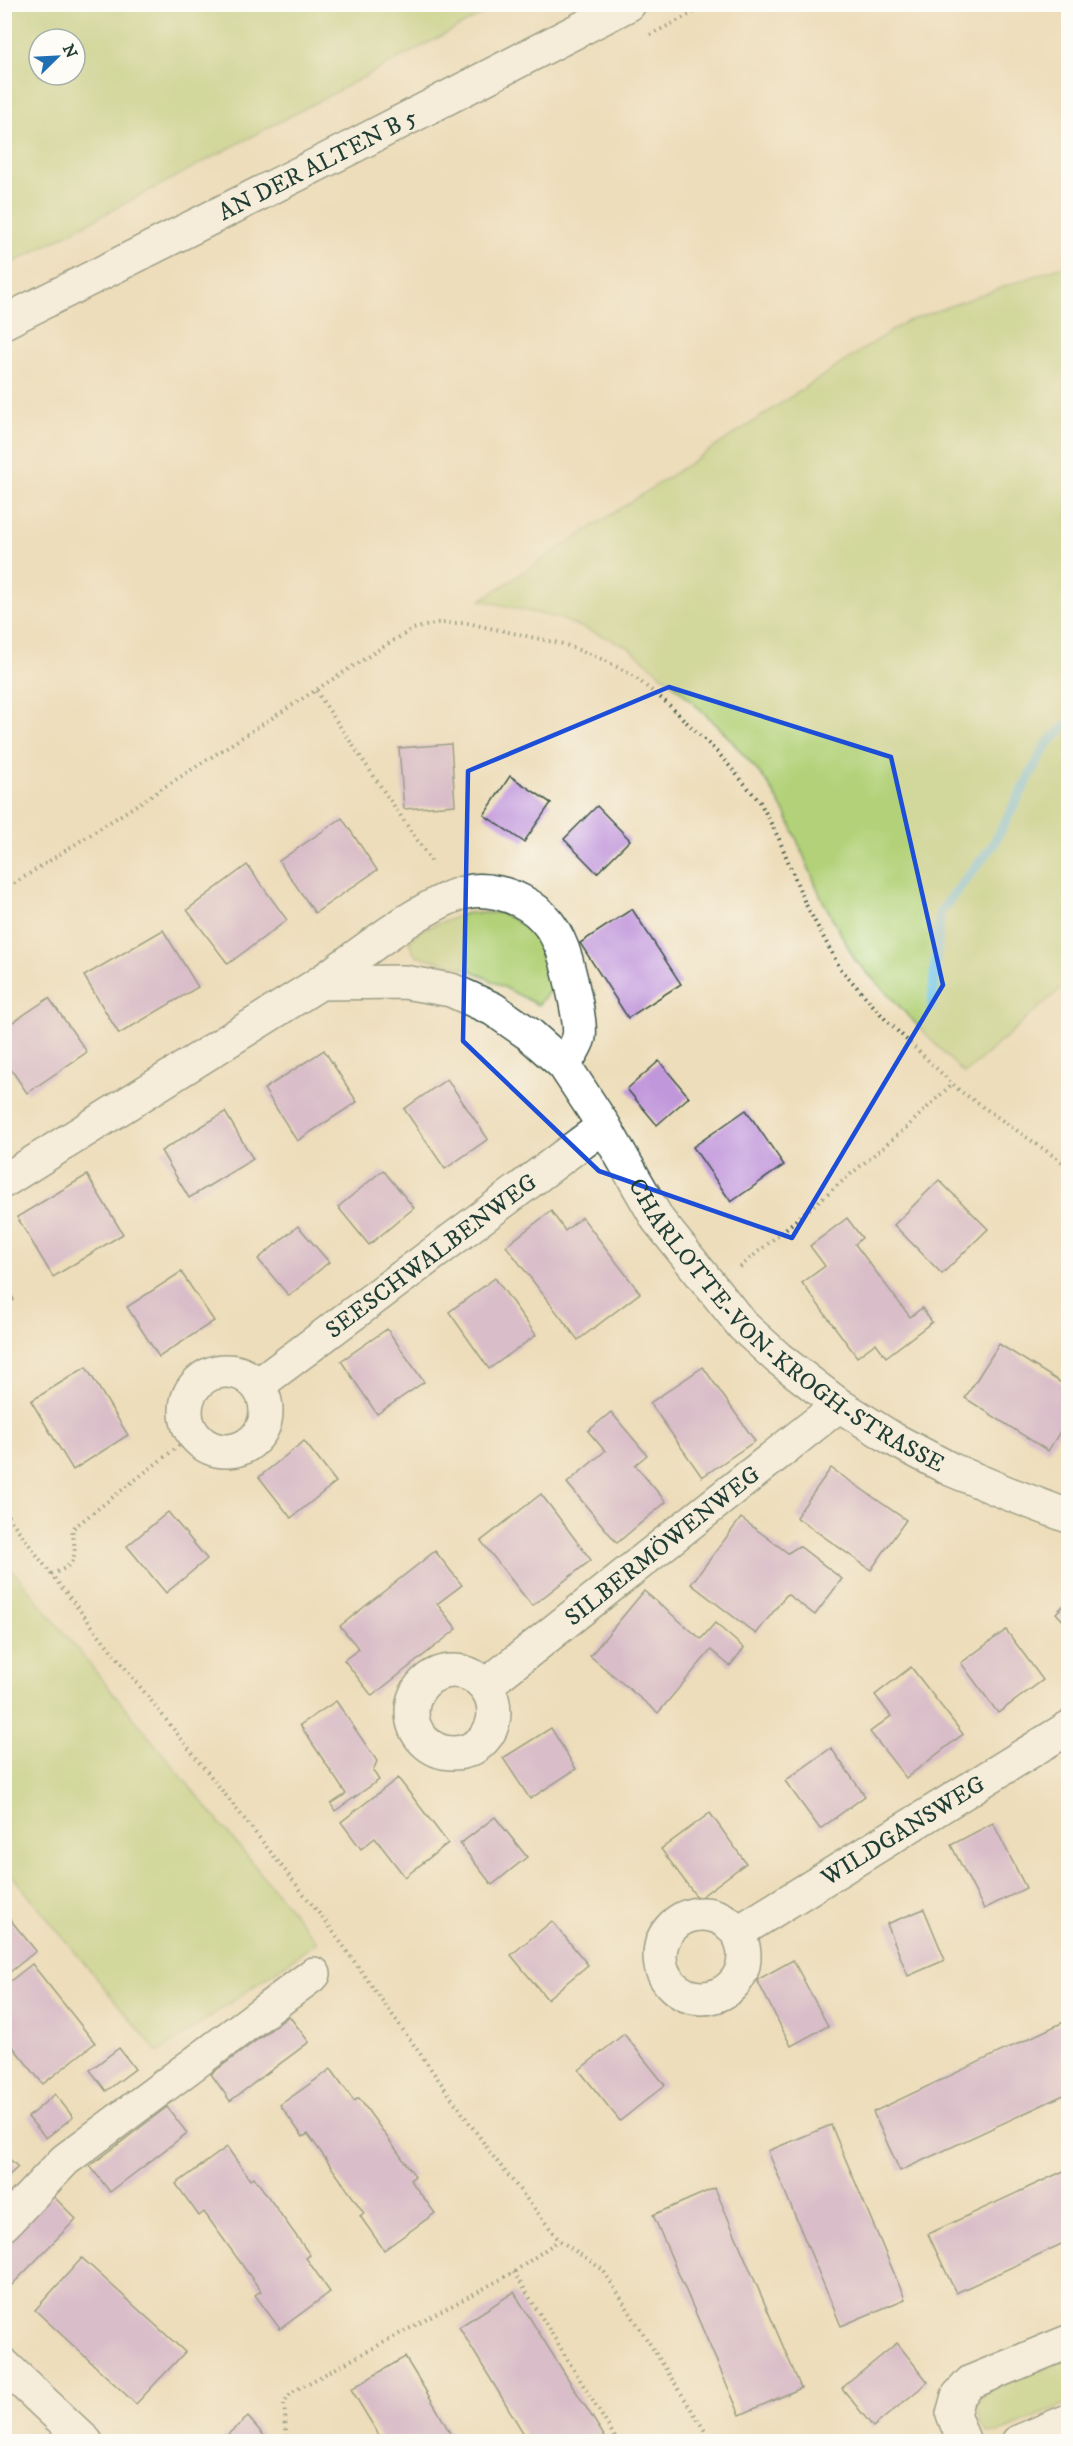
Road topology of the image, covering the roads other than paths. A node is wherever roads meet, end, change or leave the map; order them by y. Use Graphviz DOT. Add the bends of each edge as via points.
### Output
graph roads {
  1 [pos="629,4"];
  2 [pos="4,322"];
  3 [pos="320,982"];
  4 [pos="564,1065"];
  5 [pos="604,1126"];
  6 [pos="4,1181"];
  7 [pos="258,1385"];
  8 [pos="839,1405"];
  9 [pos="1068,1516"];
  10 [pos="485,1686"];
  11 [pos="1068,1728"];
  12 [pos="737,1933"];
  13 [pos="314,1974"];
  14 [pos="4,2224"];
  15 [pos="1068,2342"];
  16 [pos="4,2365"];
  17 [pos="1068,2421"];
  18 [pos="86,2442"];
  19 [pos="964,2442"];
  20 [pos="1018,2442"];
  1 -- 2 [label="street, AN DER ALTEN B 5"];
  3 -- 4 [label="street, CHARLOTTE-VON-KROGH-STRASSE" via="404,982 451,990 493,1009"];
  3 -- 4 [label="street" via="454,896 473,891 497,892 518,899 536,909 549,925 561,943 571,977 580,1036"];
  3 -- 6 [label="street"];
  4 -- 5 [label="street, CHARLOTTE-VON-KROGH-STRASSE"];
  5 -- 7 [label="street, SEESCHWALBENWEG"];
  5 -- 8 [label="street, CHARLOTTE-VON-KROGH-STRASSE" via="658,1220 712,1290 778,1358"];
  7 -- 7 [label="street" via="267,1410 259,1435 249,1444 223,1451 210,1448 194,1434 186,1418 186,1404 199,1381 222,1370 236,1371"];
  8 -- 9 [label="street, CHARLOTTE-VON-KROGH-STRASSE" via="950,1469"];
  8 -- 10 [label="street, SILBERMÖWENWEG"];
  11 -- 12 [label="street, WILDGANSWEG"];
  13 -- 14 [label="street" via="65,2160"];
  15 -- 19 [label="street" via="971,2382 958,2396 953,2414"];
  16 -- 18 [label="street"];
  17 -- 20 [label="street"];
}
